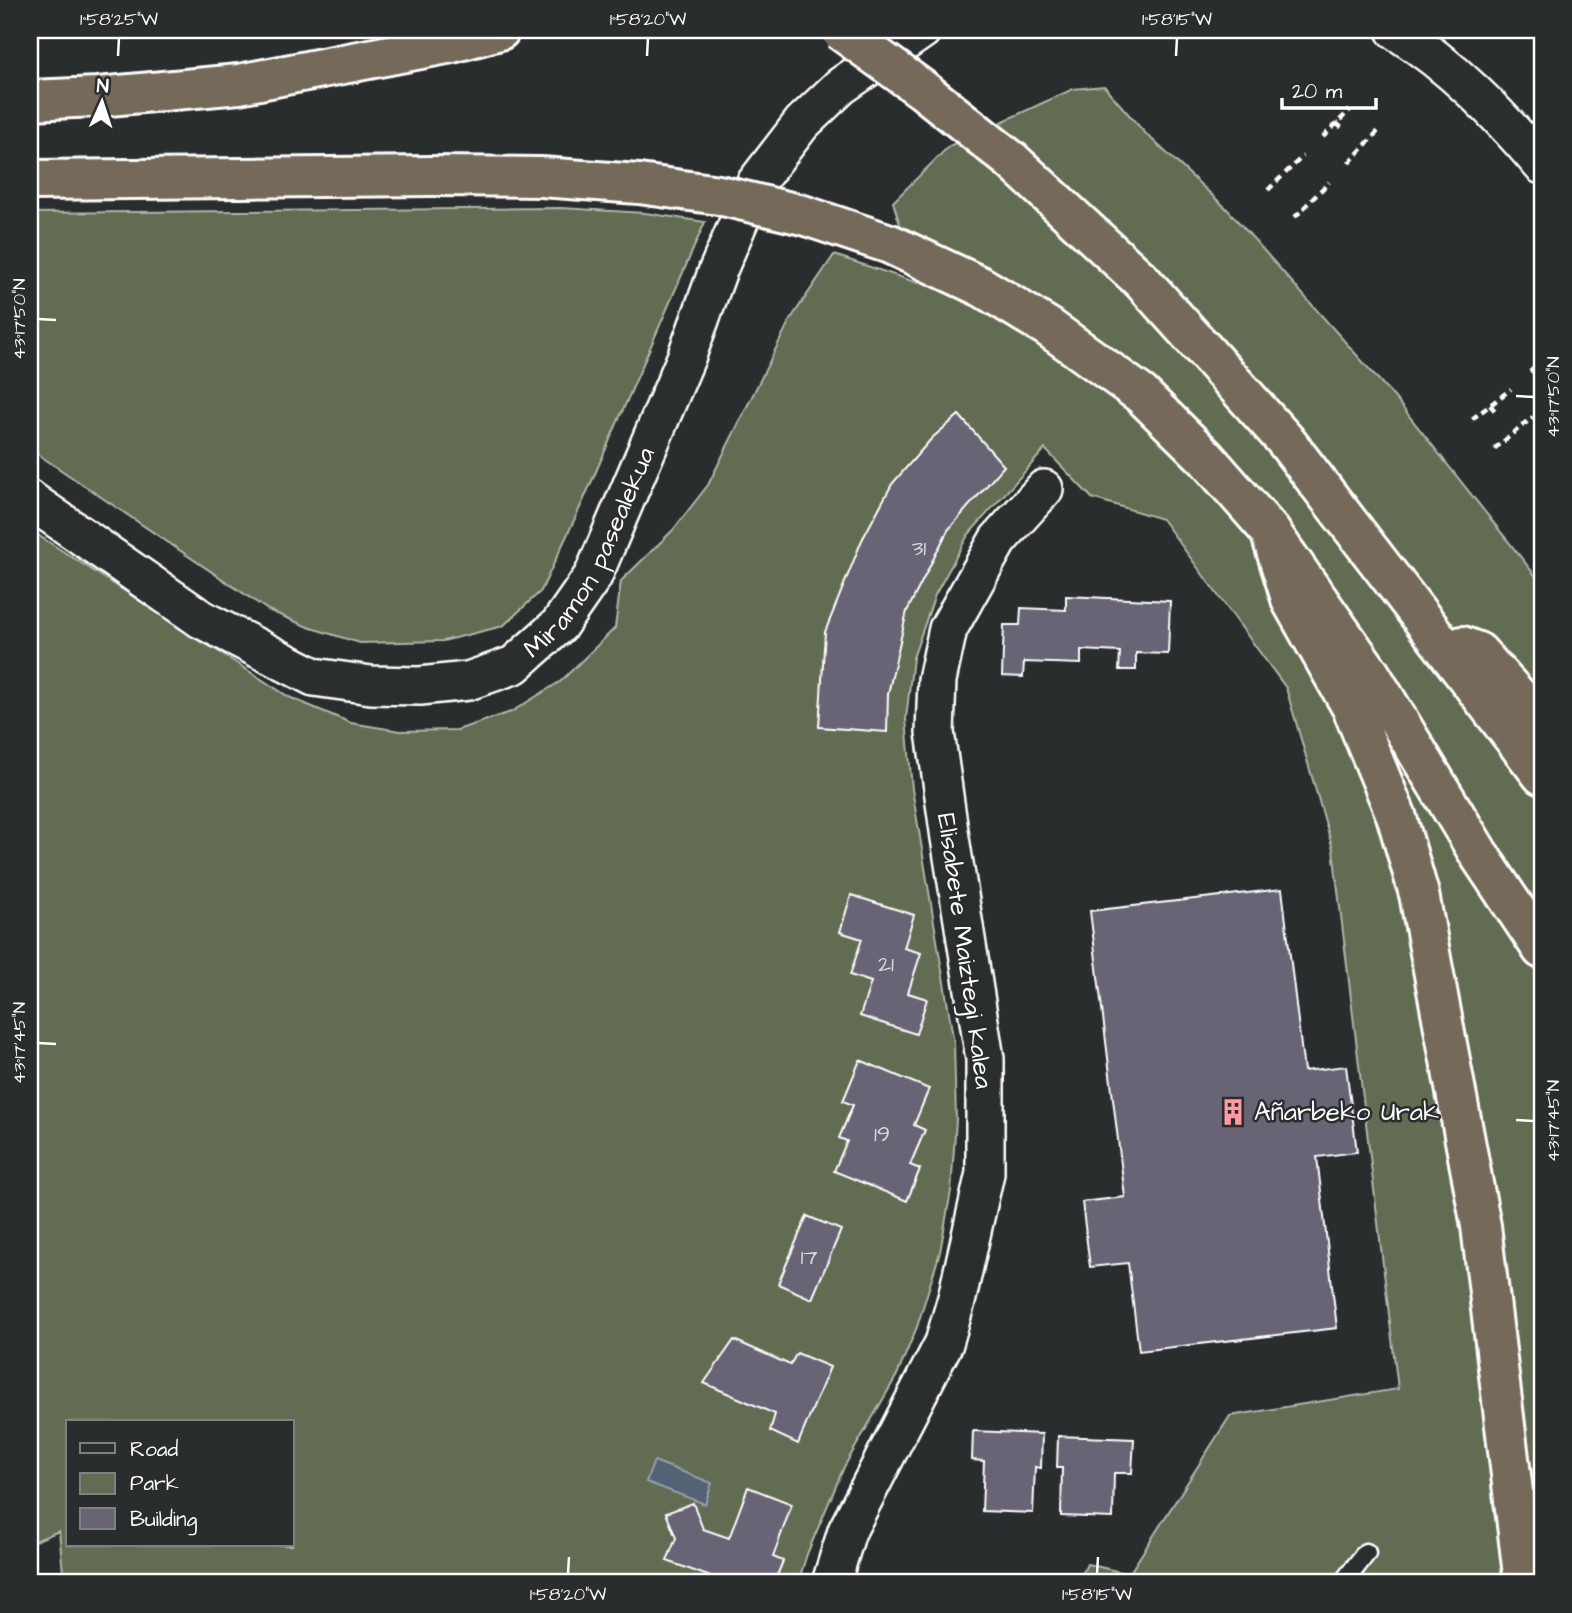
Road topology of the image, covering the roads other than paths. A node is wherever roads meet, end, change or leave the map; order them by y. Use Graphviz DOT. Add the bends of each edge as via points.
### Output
graph roads {
  1 [pos="500,30"];
  2 [pos="840,30"];
  3 [pos="922,30"];
  4 [pos="1395,30"];
  5 [pos="30,100"];
  6 [pos="1542,165"];
  7 [pos="30,180"];
  8 [pos="1044,489"];
  9 [pos="30,500"];
  10 [pos="1270,531"];
  11 [pos="1436,636"];
  12 [pos="1542,723"];
  13 [pos="1542,775"];
  14 [pos="1542,949"];
  15 [pos="1366,1553"];
  16 [pos="831,1583"];
  17 [pos="1343,1583"];
  18 [pos="1524,1583"];
  1 -- 5 [label="highway" via="239,84"];
  2 -- 11 [label="highway, bridge" via="1011,160 1142,281 1285,440"];
  3 -- 9 [label="street, Miramon pasealekua" via="841,86 802,122 755,184 593,576 559,625 514,665 468,681 420,687 314,677 201,619"];
  4 -- 6 [label="street" via="1464,82"];
  7 -- 10 [label="highway, bridge" via="541,177 719,195 803,215 890,244 982,287 1048,327 1141,394"];
  8 -- 16 [label="street, Elisabete Maiztegi kalea" via="998,540 948,629 937,680 935,732 985,1059 985,1173 944,1343 847,1531"];
  10 -- 14 [label="highway" via="1371,675"];
  10 -- 18 [label="highway" via="1293,602 1357,720 1396,815 1419,894 1481,1226"];
  11 -- 12 [label="highway" via="1478,652"];
  11 -- 13 [label="highway"];
  15 -- 17 [label="lane"];
}
